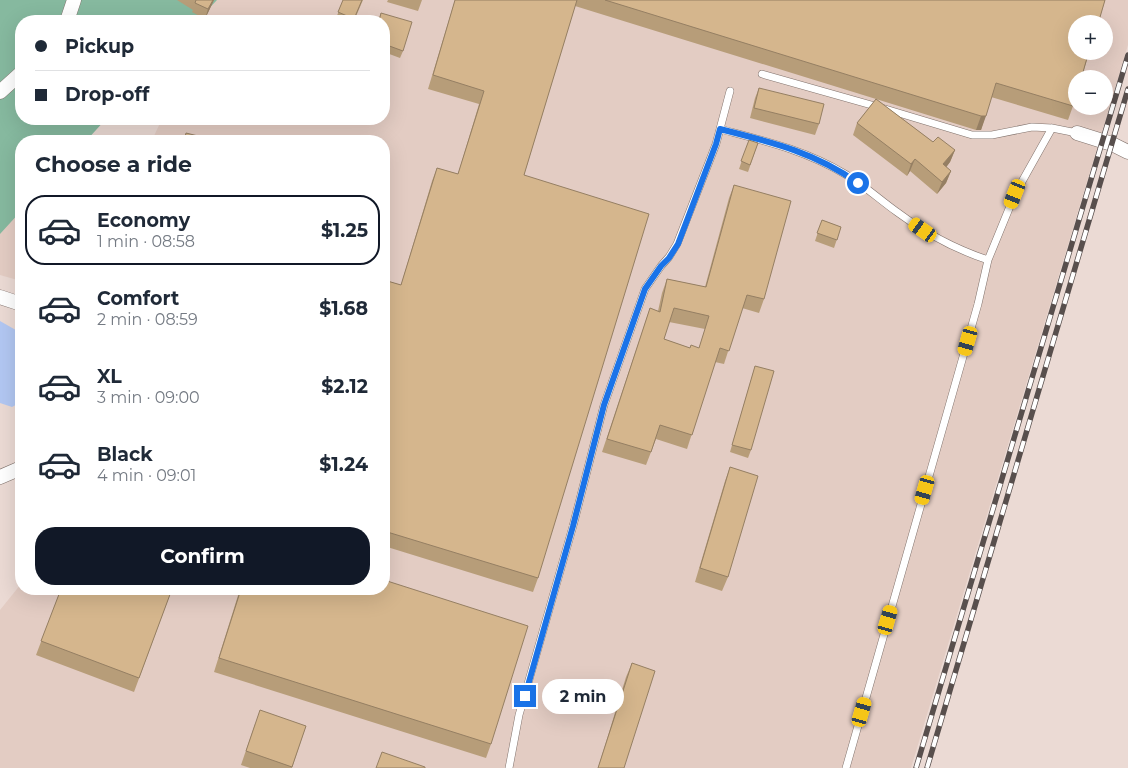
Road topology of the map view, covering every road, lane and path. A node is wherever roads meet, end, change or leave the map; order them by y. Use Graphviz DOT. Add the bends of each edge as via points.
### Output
graph roads {
  1 [pos="74,0"];
  2 [pos="69,15"];
  3 [pos="762,74"];
  4 [pos="15,78"];
  5 [pos="730,91"];
  6 [pos="0,92"];
  7 [pos="1052,128"];
  8 [pos="720,129"];
  9 [pos="1077,133"];
  10 [pos="1128,152"];
  11 [pos="988,260"];
  12 [pos="0,297"];
  13 [pos="15,302"];
  14 [pos="15,471"];
  15 [pos="0,477"];
  16 [pos="509,768"];
  17 [pos="846,768"];
  1 -- 2 [label="street"];
  3 -- 7 [label="lane" via="972,136 1032,127"];
  4 -- 6 [label="street"];
  5 -- 8 [label="lane"];
  7 -- 9 [label="lane"];
  7 -- 11 [label="lane" via="1015,194"];
  8 -- 11 [label="lane" via="786,146 822,161 847,175 923,230"];
  8 -- 16 [label="lane" via="678,244 645,289 604,405 519,715"];
  9 -- 10 [label="street"];
  11 -- 17 [label="lane"];
  12 -- 13 [label="street"];
  14 -- 15 [label="street"];
}
